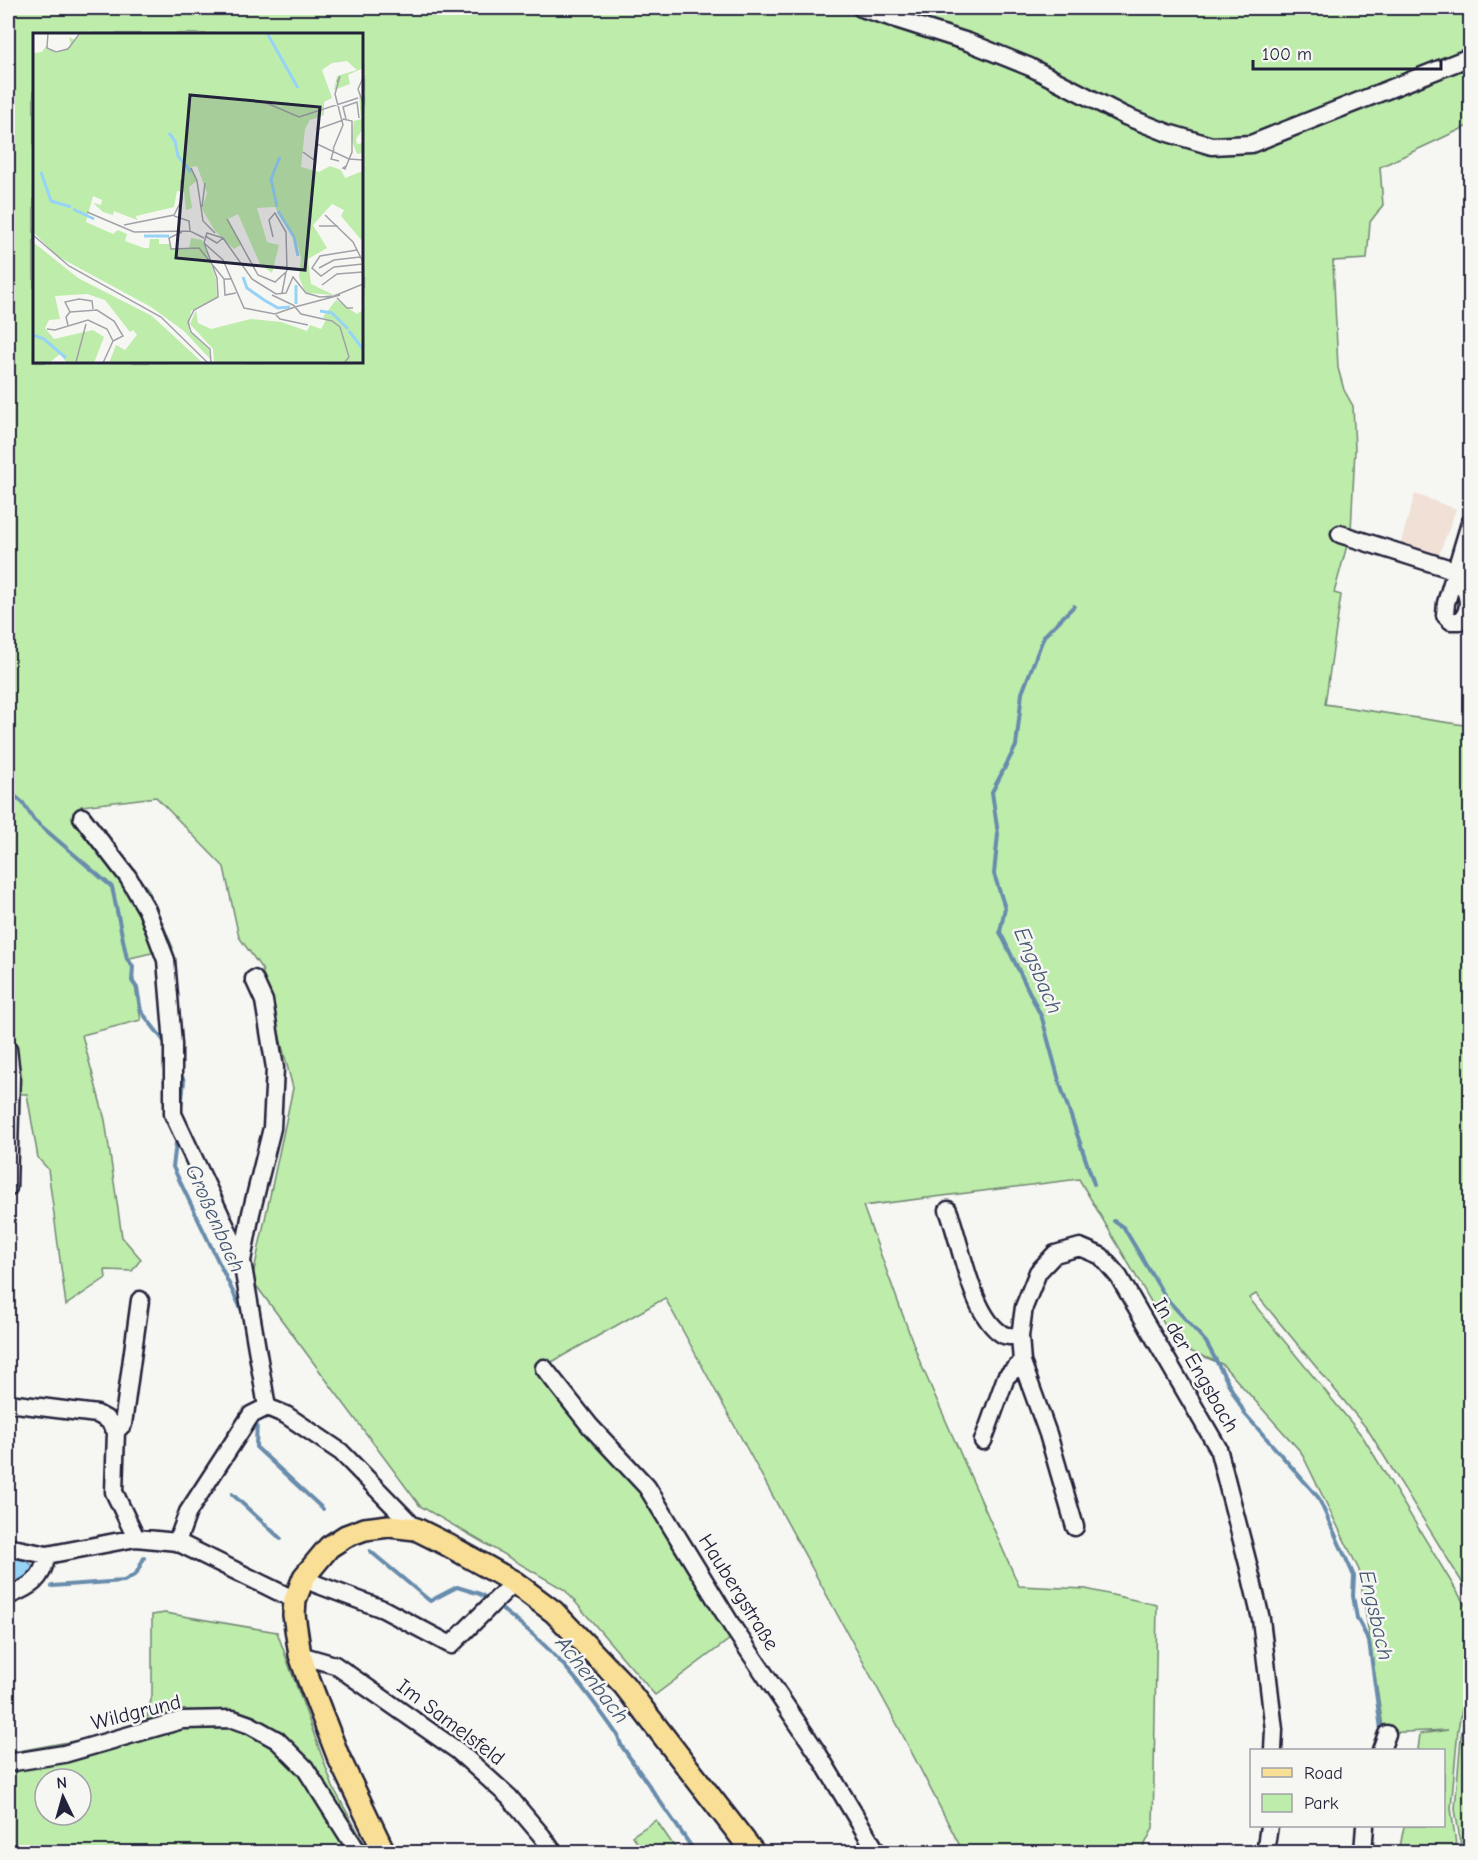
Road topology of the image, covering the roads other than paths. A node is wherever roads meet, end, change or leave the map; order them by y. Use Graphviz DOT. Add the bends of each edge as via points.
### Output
graph roads {
  1 [pos="861,8"];
  2 [pos="1470,57"];
  3 [pos="1470,523"];
  4 [pos="1340,534"];
  5 [pos="82,817"];
  6 [pos="254,979"];
  7 [pos="8,1048"];
  8 [pos="8,1188"];
  9 [pos="948,1210"];
  10 [pos="242,1261"];
  11 [pos="140,1300"];
  12 [pos="1020,1336"];
  13 [pos="1022,1362"];
  14 [pos="544,1368"];
  15 [pos="8,1403"];
  16 [pos="267,1407"];
  17 [pos="116,1431"];
  18 [pos="983,1441"];
  19 [pos="1075,1527"];
  20 [pos="416,1529"];
  21 [pos="136,1538"];
  22 [pos="177,1542"];
  23 [pos="8,1546"];
  24 [pos="47,1555"];
  25 [pos="304,1577"];
  26 [pos="514,1582"];
  27 [pos="8,1596"];
  28 [pos="295,1600"];
  29 [pos="300,1655"];
  30 [pos="1387,1734"];
  31 [pos="1273,1749"];
  32 [pos="1381,1749"];
  33 [pos="8,1763"];
  34 [pos="1269,1827"];
  35 [pos="1365,1827"];
  36 [pos="358,1852"];
  37 [pos="384,1852"];
  38 [pos="553,1852"];
  39 [pos="753,1852"];
  40 [pos="877,1852"];
  41 [pos="1265,1852"];
  42 [pos="1363,1852"];
  1 -- 2 [label="street" via="968,42 1030,67 1125,116 1212,146 1251,144"];
  3 -- 4 [label="street" via="1457,571"];
  5 -- 10 [label="street" via="128,877 156,930 166,960 173,1114"];
  6 -- 10 [label="street" via="264,1001 275,1068 272,1128"];
  7 -- 8 [label="street"];
  9 -- 12 [label="street" via="985,1318 1003,1335"];
  10 -- 16 [label="street"];
  11 -- 17 [label="street" via="123,1424"];
  12 -- 13 [label="street, In der Engsbach"];
  12 -- 31 [label="street, In der Engsbach" via="1024,1307 1038,1272 1055,1254 1080,1247 1101,1256 1119,1277 1218,1448 1260,1619"];
  13 -- 18 [label="street" via="1006,1377"];
  13 -- 19 [label="street, In der Engsbach"];
  14 -- 40 [label="street, Haubergstraße" via="590,1426 647,1487"];
  15 -- 17 [label="street" via="96,1414 108,1420"];
  16 -- 20 [label="street" via="286,1415 341,1452"];
  16 -- 22 [label="street" via="251,1416 245,1425 188,1512"];
  17 -- 21 [label="street" via="114,1492"];
  20 -- 25 [label="main road" via="388,1526 346,1536 329,1547"];
  20 -- 26 [label="main road"];
  21 -- 22 [label="street"];
  21 -- 24 [label="street"];
  22 -- 28 [label="street"];
  23 -- 24 [label="street"];
  24 -- 27 [label="street" via="45,1567 30,1587"];
  25 -- 26 [label="street" via="383,1609 452,1645"];
  25 -- 28 [label="main road"];
  26 -- 39 [label="main road" via="554,1612 624,1685"];
  28 -- 29 [label="main road"];
  29 -- 37 [label="main road" via="338,1756"];
  29 -- 38 [label="street, Im Samelsfeld" via="335,1665 458,1751 509,1797"];
  30 -- 32 [label="street"];
  33 -- 36 [label="street, Wildgrund" via="64,1754 182,1720 233,1719 277,1740 305,1768"];
  34 -- 41 [label="street"];
  35 -- 42 [label="street"];
}
